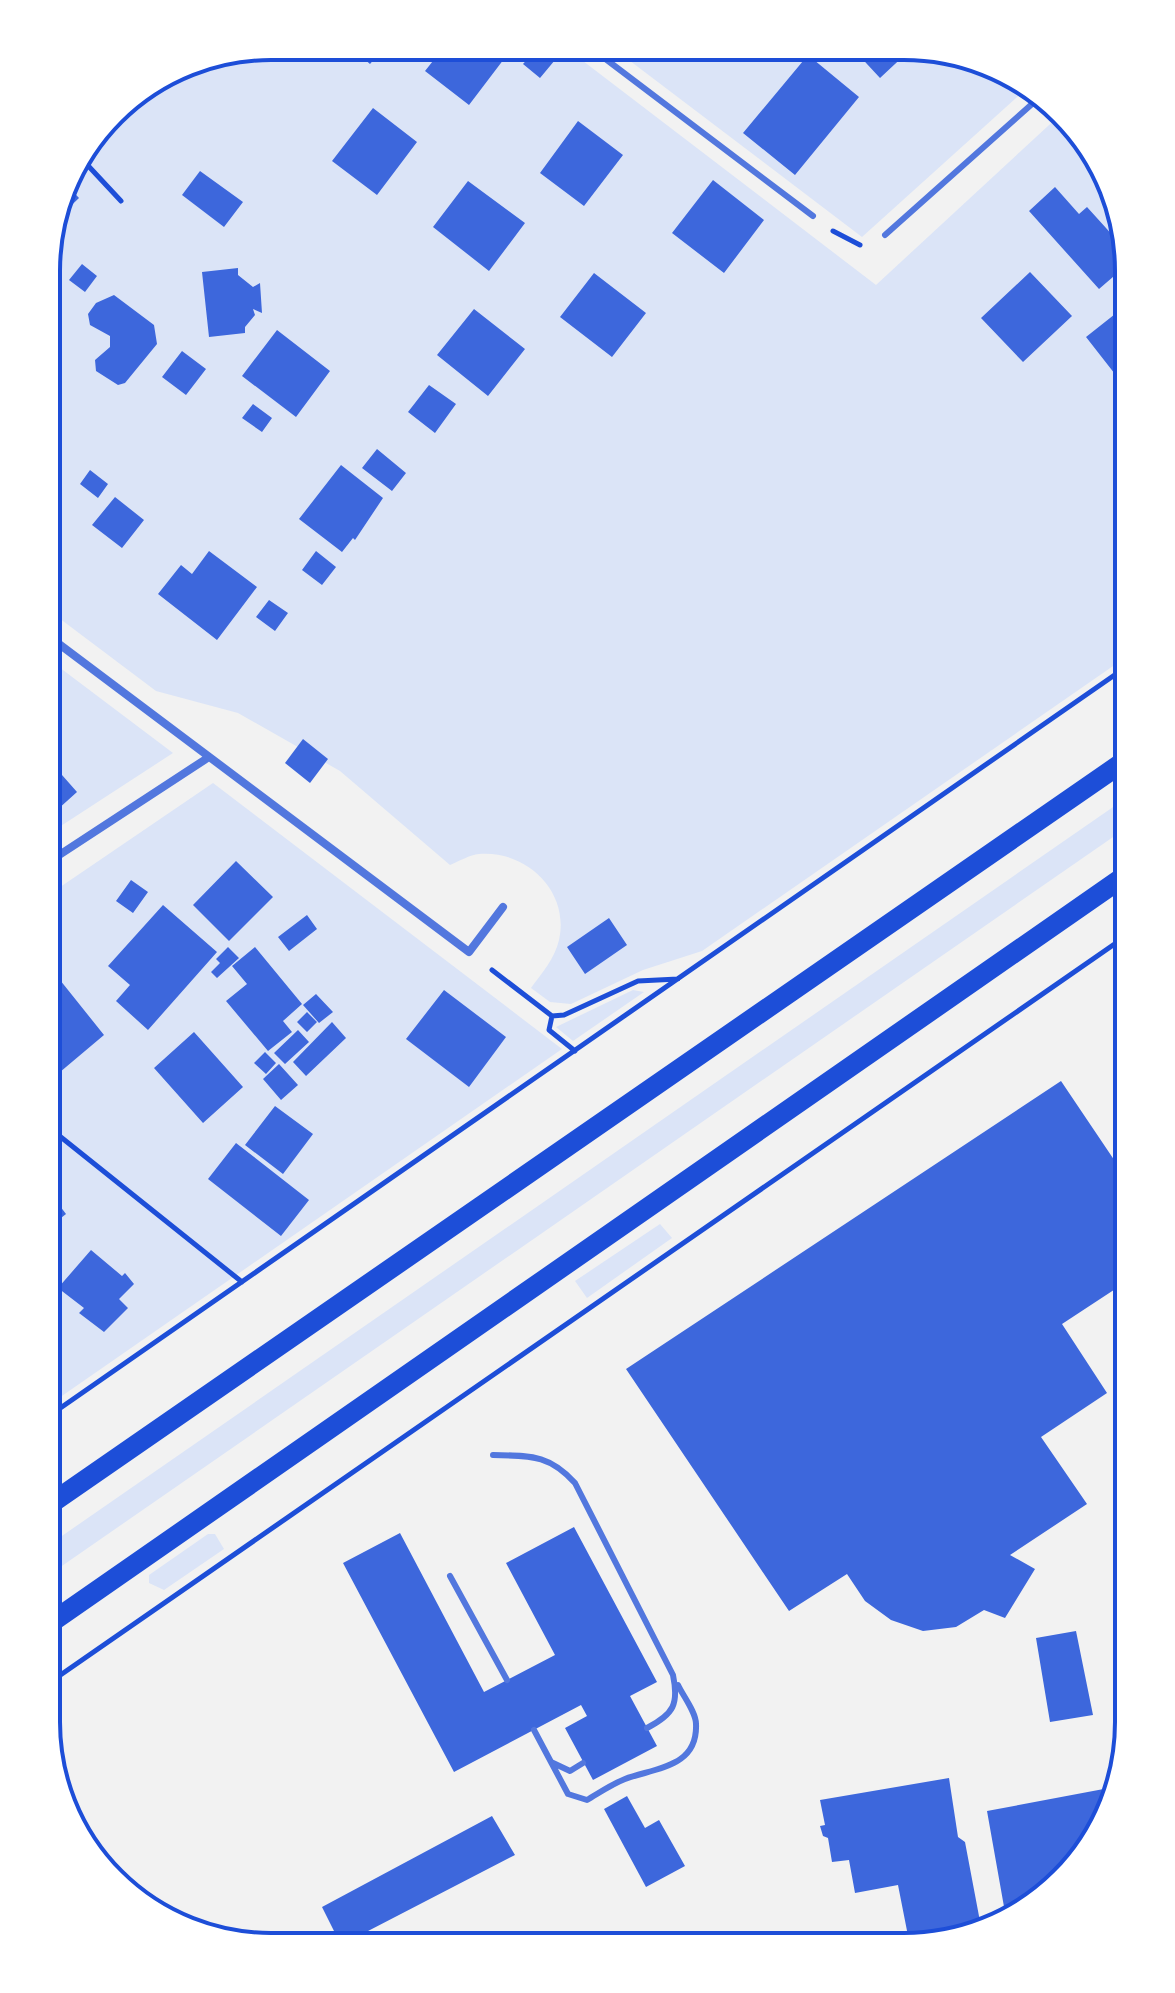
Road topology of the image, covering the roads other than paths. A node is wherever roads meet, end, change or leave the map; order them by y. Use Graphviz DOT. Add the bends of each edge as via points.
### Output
graph roads {
  1 [pos="607,60"];
  2 [pos="1032,104"];
  3 [pos="813,216"];
  4 [pos="885,235"];
  5 [pos="60,645"];
  6 [pos="209,757"];
  7 [pos="1115,768"];
  8 [pos="60,854"];
  9 [pos="1115,883"];
  10 [pos="503,907"];
  11 [pos="493,1455"];
  12 [pos="60,1497"];
  13 [pos="450,1576"];
  14 [pos="60,1616"];
  15 [pos="673,1675"];
  16 [pos="507,1680"];
  17 [pos="647,1728"];
  18 [pos="534,1730"];
  19 [pos="551,1762"];
  20 [pos="583,1763"];
  1 -- 3 [label="lane"];
  2 -- 4 [label="lane"];
  5 -- 6 [label="street"];
  6 -- 8 [label="street"];
  6 -- 10 [label="street" via="469,952"];
  7 -- 12 [label="main road"];
  9 -- 14 [label="main road"];
  11 -- 15 [label="lane" via="533,1457 558,1465 575,1483"];
  13 -- 16 [label="lane"];
  15 -- 17 [label="lane" via="678,1698 670,1716"];
  15 -- 19 [label="lane" via="696,1722 683,1757 587,1800 568,1794"];
  18 -- 19 [label="lane"];
  19 -- 20 [label="lane" via="570,1771"];
}
